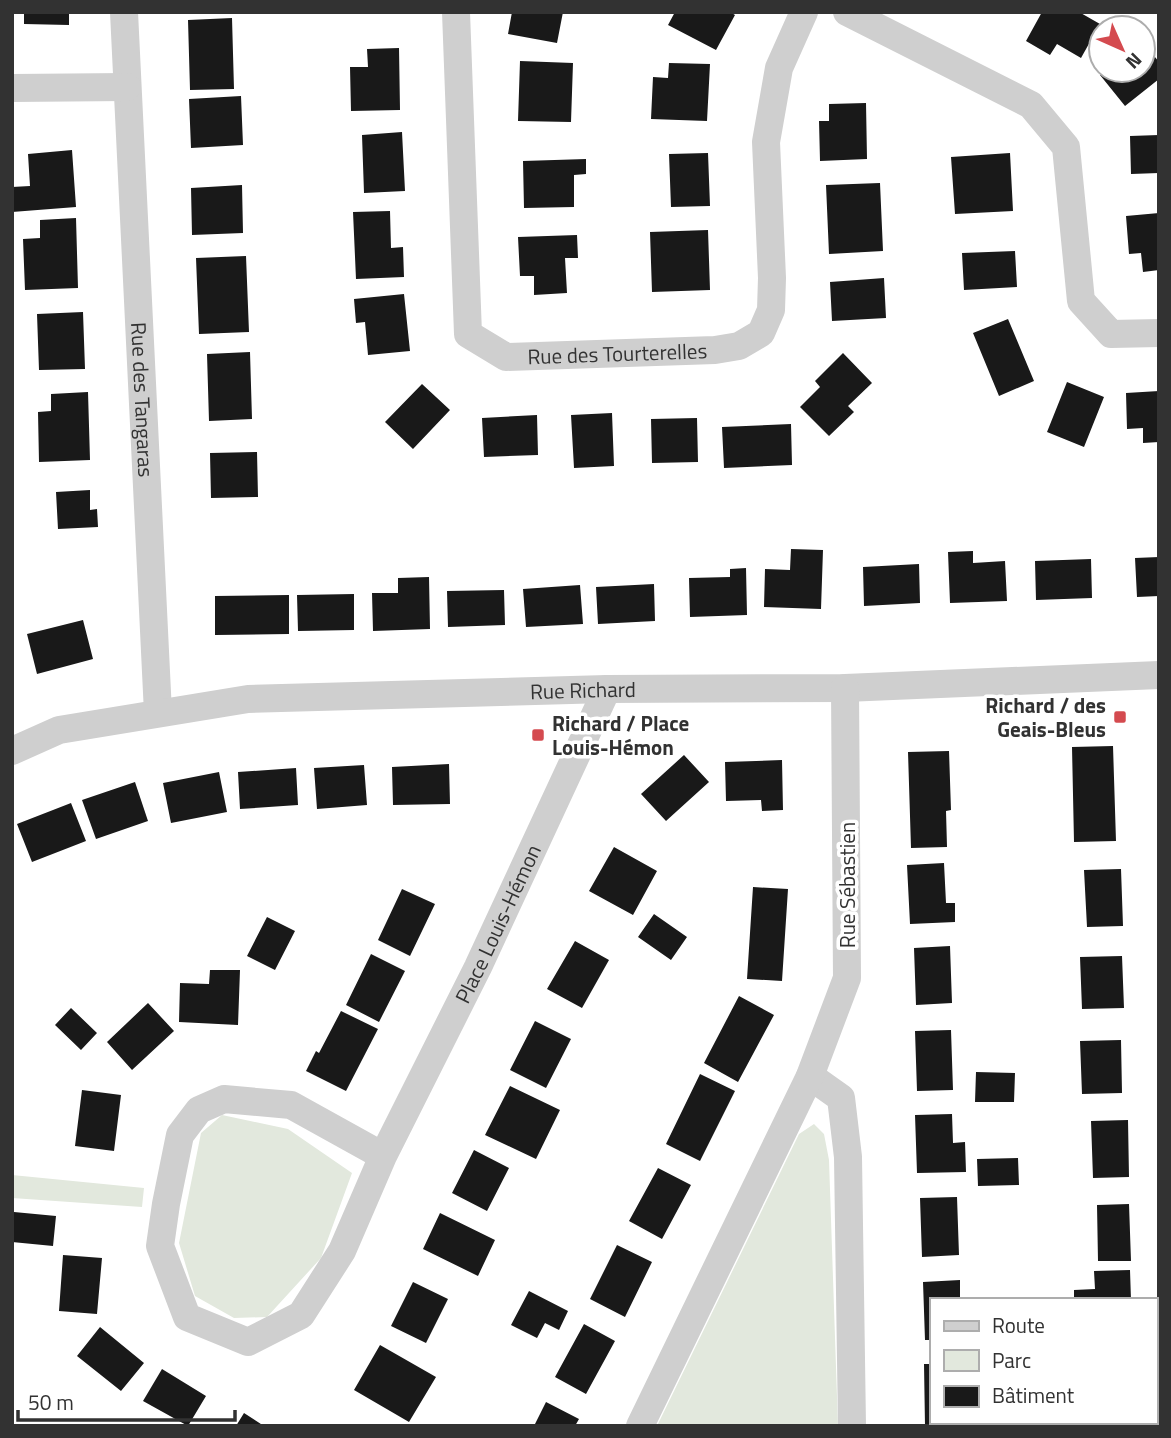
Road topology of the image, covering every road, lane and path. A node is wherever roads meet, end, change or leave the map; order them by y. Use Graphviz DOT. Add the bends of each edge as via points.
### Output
graph roads {
  1 [pos="124,12"];
  2 [pos="456,12"];
  3 [pos="804,12"];
  4 [pos="847,12"];
  5 [pos="127,87"];
  6 [pos="12,88"];
  7 [pos="1159,332"];
  8 [pos="1159,675"];
  9 [pos="845,688"];
  10 [pos="607,690"];
  11 [pos="158,713"];
  12 [pos="12,751"];
  13 [pos="810,1076"];
  14 [pos="383,1156"];
  15 [pos="640,1426"];
  16 [pos="852,1426"];
  1 -- 5 [label="street, Rue des Tangaras"];
  2 -- 3 [label="street, Rue des Tourterelles" via="468,334 506,356 715,350 739,346 761,333 771,310 772,278 766,142 779,68"];
  4 -- 7 [label="street" via="1031,105 1066,147 1081,301 1111,334"];
  5 -- 6 [label="street"];
  5 -- 11 [label="street, Rue des Tangaras"];
  8 -- 9 [label="street, Rue Richard"];
  9 -- 10 [label="street, Rue Richard"];
  9 -- 13 [label="street, Rue Sébastien" via="847,978"];
  10 -- 11 [label="street, Rue Richard" via="248,699"];
  10 -- 14 [label="street, Place Louis-Hémon" via="478,967"];
  11 -- 12 [label="street, Rue Richard" via="60,730"];
  13 -- 15 [label="street, Rue Sébastien"];
  13 -- 16 [label="street" via="841,1098 848,1157"];
  14 -- 14 [label="street, Place Louis-Hémon" via="291,1105 223,1099 199,1110 180,1135 160,1246 187,1317 248,1342 300,1315 342,1251"];
}
